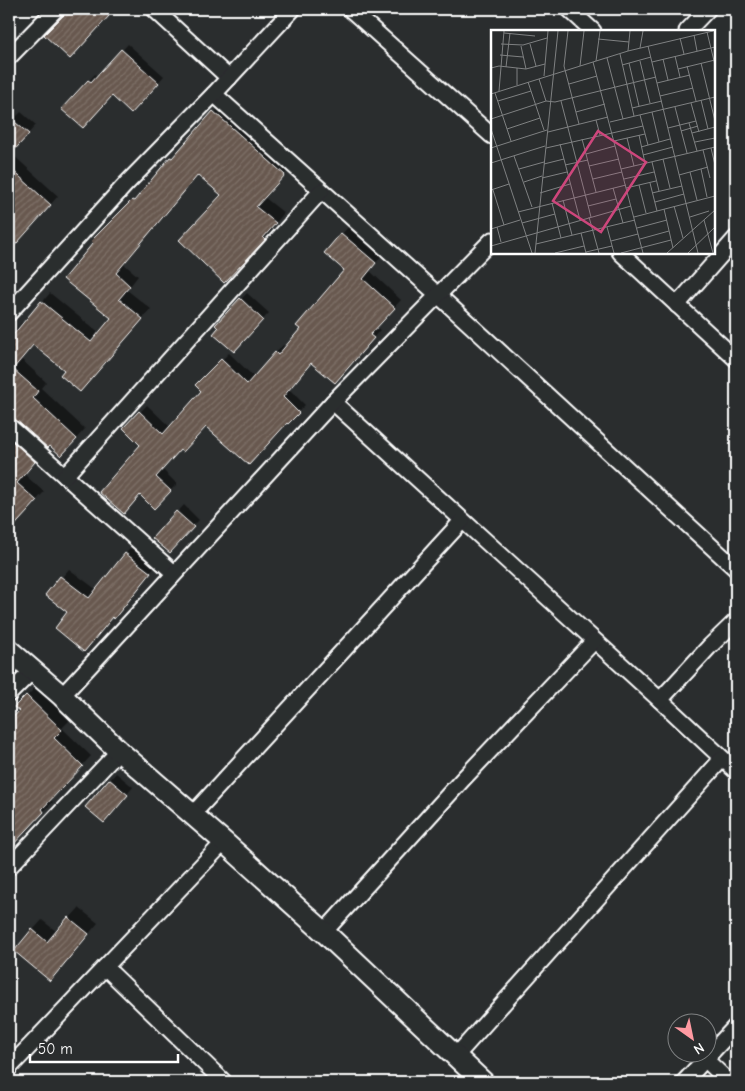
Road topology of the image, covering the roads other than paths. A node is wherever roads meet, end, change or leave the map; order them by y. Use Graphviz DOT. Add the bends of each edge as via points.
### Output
graph roads {
  1 [pos="56,9"];
  2 [pos="154,9"];
  3 [pos="293,9"];
  4 [pos="350,9"];
  5 [pos="569,9"];
  6 [pos="708,9"];
  7 [pos="592,30"];
  8 [pos="688,30"];
  9 [pos="9,57"];
  10 [pos="229,78"];
  11 [pos="214,94"];
  12 [pos="491,135"];
  13 [pos="321,191"];
  14 [pos="736,238"];
  15 [pos="491,241"];
  16 [pos="622,254"];
  17 [pos="438,295"];
  18 [pos="677,305"];
  19 [pos="9,313"];
  20 [pos="736,359"];
  21 [pos="333,402"];
  22 [pos="9,426"];
  23 [pos="66,476"];
  24 [pos="462,521"];
  25 [pos="736,569"];
  26 [pos="174,574"];
  27 [pos="736,620"];
  28 [pos="594,641"];
  29 [pos="9,650"];
  30 [pos="32,671"];
  31 [pos="9,694"];
  32 [pos="62,696"];
  33 [pos="660,700"];
  34 [pos="119,751"];
  35 [pos="722,758"];
  36 [pos="736,771"];
  37 [pos="193,814"];
  38 [pos="224,842"];
  39 [pos="9,867"];
  40 [pos="324,932"];
  41 [pos="105,967"];
  42 [pos="736,1026"];
  43 [pos="718,1045"];
  44 [pos="456,1056"];
  45 [pos="700,1064"];
  46 [pos="710,1064"];
  47 [pos="9,1068"];
  48 [pos="224,1082"];
  49 [pos="484,1082"];
  50 [pos="684,1082"];
  51 [pos="730,1082"];
  1 -- 9 [label="street"];
  2 -- 10 [label="street"];
  3 -- 10 [label="street"];
  4 -- 12 [label="street"];
  5 -- 7 [label="street"];
  6 -- 8 [label="street"];
  10 -- 11 [label="street"];
  11 -- 13 [label="street"];
  11 -- 19 [label="street" via="126,184"];
  13 -- 17 [label="street"];
  13 -- 23 [label="street"];
  14 -- 18 [label="street"];
  15 -- 17 [label="street"];
  16 -- 18 [label="street"];
  17 -- 21 [label="street"];
  17 -- 25 [label="street"];
  18 -- 20 [label="street"];
  21 -- 24 [label="street"];
  21 -- 26 [label="street"];
  22 -- 23 [label="street"];
  23 -- 26 [label="street"];
  24 -- 28 [label="street"];
  24 -- 37 [label="street"];
  26 -- 32 [label="street"];
  27 -- 33 [label="street"];
  28 -- 33 [label="street"];
  28 -- 40 [label="street"];
  29 -- 30 [label="street"];
  30 -- 31 [label="street"];
  30 -- 32 [label="street"];
  32 -- 34 [label="street"];
  33 -- 35 [label="street"];
  34 -- 37 [label="street"];
  34 -- 39 [label="street"];
  35 -- 36 [label="street"];
  35 -- 44 [label="street"];
  37 -- 38 [label="street"];
  38 -- 40 [label="street"];
  38 -- 41 [label="street"];
  40 -- 44 [label="street"];
  41 -- 47 [label="street"];
  41 -- 48 [label="street"];
  42 -- 43 [label="street"];
  44 -- 49 [label="street"];
  45 -- 50 [label="street"];
  46 -- 51 [label="street"];
}
